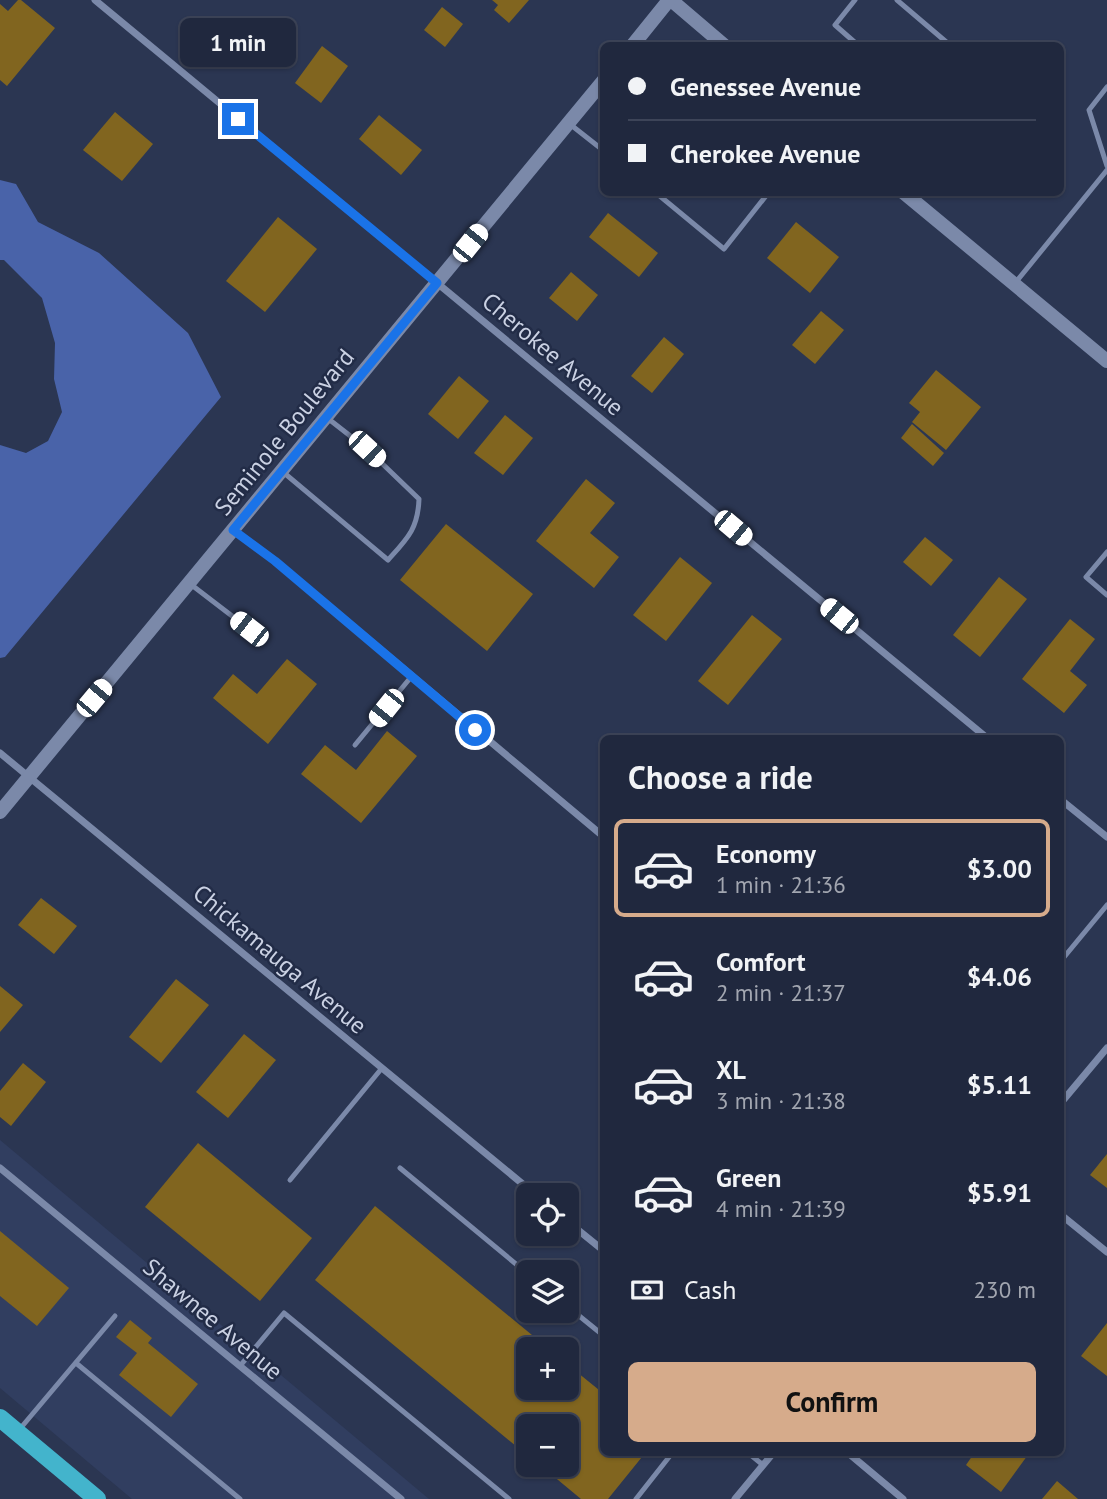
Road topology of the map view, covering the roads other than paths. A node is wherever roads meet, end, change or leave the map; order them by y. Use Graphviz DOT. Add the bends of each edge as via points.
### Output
graph roads {
  1 [pos="94,0"];
  2 [pos="670,0"];
  3 [pos="855,0"];
  4 [pos="897,0"];
  5 [pos="635,42"];
  6 [pos="720,42"];
  7 [pos="854,42"];
  8 [pos="946,42"];
  9 [pos="600,85"];
  10 [pos="1107,87"];
  11 [pos="569,123"];
  12 [pos="600,148"];
  13 [pos="1107,168"];
  14 [pos="660,196"];
  15 [pos="766,196"];
  16 [pos="908,196"];
  17 [pos="437,283"];
  18 [pos="1014,284"];
  19 [pos="1107,361"];
  20 [pos="326,417"];
  21 [pos="282,471"];
  22 [pos="233,530"];
  23 [pos="1107,552"];
  24 [pos="190,583"];
  25 [pos="1107,594"];
  26 [pos="249,629"];
  27 [pos="411,677"];
  28 [pos="983,735"];
  29 [pos="355,745"];
  30 [pos="0,753"];
  31 [pos="29,777"];
  32 [pos="1064,802"];
  33 [pos="0,812"];
  34 [pos="600,833"];
  35 [pos="1107,837"];
  36 [pos="1107,905"];
  37 [pos="1064,957"];
  38 [pos="1107,1048"];
  39 [pos="382,1068"];
  40 [pos="1064,1099"];
  41 [pos="0,1168"];
  42 [pos="400,1168"];
  43 [pos="290,1180"];
  44 [pos="521,1183"];
  45 [pos="1064,1217"];
  46 [pos="579,1231"];
  47 [pos="600,1248"];
  48 [pos="1107,1252"];
  49 [pos="516,1264"];
  50 [pos="115,1316"];
  51 [pos="579,1316"];
  52 [pos="600,1333"];
  53 [pos="76,1363"];
  54 [pos="240,1366"];
  55 [pos="0,1421"];
  56 [pos="17,1432"];
  57 [pos="670,1456"];
  58 [pos="752,1456"];
  59 [pos="771,1456"];
  60 [pos="852,1456"];
  61 [pos="763,1465"];
  62 [pos="97,1499"];
  63 [pos="240,1499"];
  64 [pos="401,1499"];
  65 [pos="509,1499"];
  66 [pos="636,1499"];
  67 [pos="735,1499"];
  68 [pos="903,1499"];
  1 -- 17 [label="street, Cherokee Avenue"];
  2 -- 5 [label="street"];
  2 -- 6 [label="street"];
  3 -- 7 [label="lane" via="835,25"];
  4 -- 8 [label="lane"];
  9 -- 11 [label="street, Seminole Boulevard"];
  10 -- 13 [label="lane" via="1089,110"];
  11 -- 12 [label="lane"];
  11 -- 17 [label="street, Seminole Boulevard"];
  13 -- 18 [label="lane"];
  14 -- 15 [label="lane" via="724,249"];
  16 -- 18 [label="street"];
  17 -- 20 [label="street, Seminole Boulevard"];
  17 -- 28 [label="street, Cherokee Avenue"];
  18 -- 19 [label="street"];
  20 -- 21 [label="street, Seminole Boulevard"];
  20 -- 21 [label="lane" via="419,499 418,519 408,537 388,560"];
  21 -- 22 [label="street, Seminole Boulevard"];
  22 -- 24 [label="street, Seminole Boulevard"];
  22 -- 27 [label="street"];
  23 -- 25 [label="lane" via="1086,577"];
  24 -- 26 [label="lane"];
  24 -- 31 [label="street, Seminole Boulevard"];
  27 -- 29 [label="lane"];
  27 -- 34 [label="street"];
  30 -- 31 [label="street, Chickamauga Avenue"];
  31 -- 33 [label="street, Seminole Boulevard"];
  31 -- 39 [label="street, Chickamauga Avenue"];
  32 -- 35 [label="street"];
  36 -- 37 [label="lane"];
  38 -- 40 [label="street"];
  39 -- 43 [label="lane"];
  39 -- 44 [label="street, Chickamauga Avenue"];
  41 -- 54 [label="street, Shawnee Avenue"];
  42 -- 49 [label="lane"];
  45 -- 48 [label="street"];
  46 -- 47 [label="street"];
  50 -- 53 [label="lane"];
  51 -- 52 [label="lane"];
  53 -- 56 [label="lane"];
  53 -- 63 [label="lane"];
  54 -- 64 [label="street, Shawnee Avenue"];
  54 -- 65 [label="lane" via="284,1314"];
  55 -- 56 [label="main road"];
  56 -- 62 [label="main road"];
  57 -- 66 [label="lane"];
  58 -- 61 [label="lane"];
  59 -- 61 [label="street"];
  60 -- 68 [label="street"];
  61 -- 67 [label="street"];
}
